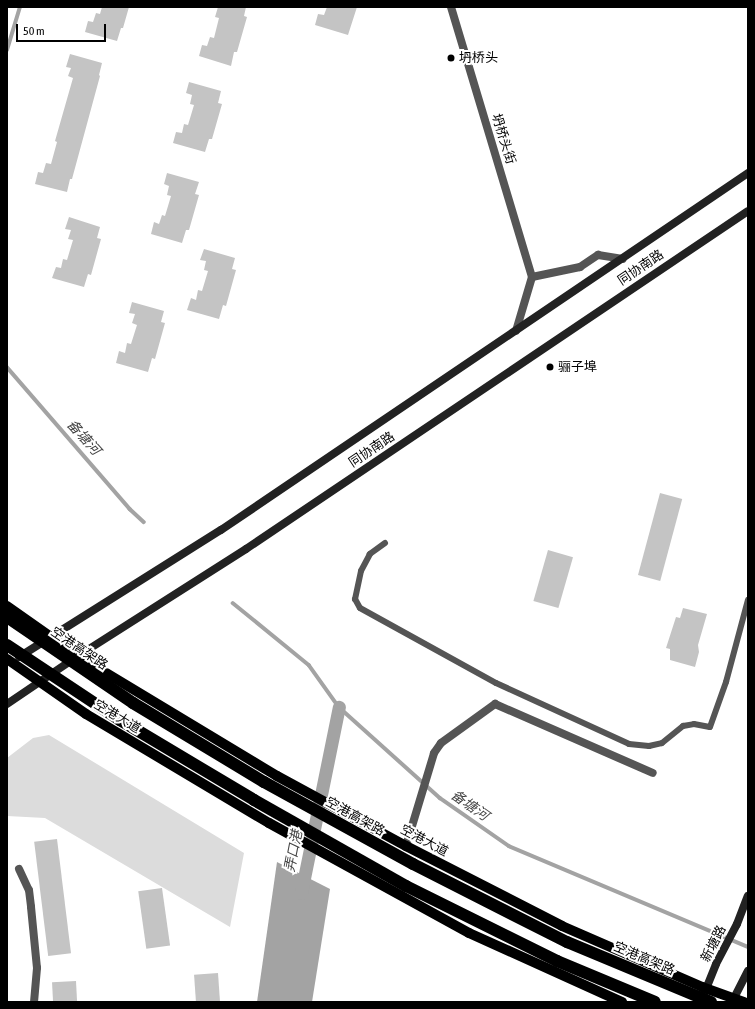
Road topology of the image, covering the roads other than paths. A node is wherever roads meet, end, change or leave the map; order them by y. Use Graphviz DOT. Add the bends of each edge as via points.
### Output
graph roads {
  1 [pos="451,7"];
  2 [pos="748,173"];
  3 [pos="748,210"];
  4 [pos="623,258"];
  5 [pos="532,277"];
  6 [pos="516,331"];
  7 [pos="385,543"];
  8 [pos="748,600"];
  9 [pos="7,606"];
  10 [pos="747,610"];
  11 [pos="7,617"];
  12 [pos="745,622"];
  13 [pos="50,637"];
  14 [pos="7,645"];
  15 [pos="78,656"];
  16 [pos="8,662"];
  17 [pos="40,682"];
  18 [pos="7,704"];
  19 [pos="653,773"];
  20 [pos="406,846"];
  21 [pos="19,869"];
  22 [pos="748,896"];
  23 [pos="748,971"];
  24 [pos="706,989"];
  25 [pos="737,1001"];
  26 [pos="34,1002"];
  27 [pos="622,1002"];
  28 [pos="655,1002"];
  29 [pos="701,1002"];
  30 [pos="711,1002"];
  1 -- 5 [label="street, 坍桥头街"];
  2 -- 4 [label="main road, 同协南路"];
  3 -- 15 [label="main road, 同协南路" via="246,549"];
  4 -- 5 [label="street" via="598,255 580,267"];
  4 -- 6 [label="main road, 同协南路"];
  5 -- 6 [label="street"];
  6 -- 13 [label="main road, 同协南路" via="221,530"];
  7 -- 12 [label="lane" via="370,554 361,571 355,599 360,608 496,684 630,744 649,746 662,743 683,726 694,724 710,727"];
  8 -- 10 [label="lane"];
  9 -- 13 [label="main road, 空港大道"];
  10 -- 12 [label="lane"];
  11 -- 30 [label="highway, 空港高架路" via="140,707 264,782 386,849 567,942"];
  13 -- 15 [label="main road, 空港大道"];
  13 -- 16 [label="main road, 同协南路"];
  14 -- 28 [label="highway" via="120,720 406,886 556,961"];
  15 -- 17 [label="main road, 同协南路"];
  15 -- 20 [label="main road, 空港大道" via="277,776"];
  16 -- 17 [label="main road, 空港大道"];
  17 -- 18 [label="main road, 同协南路"];
  17 -- 27 [label="main road, 空港大道" via="86,714 269,823 469,933"];
  19 -- 20 [label="street" via="495,704 441,743 434,753"];
  20 -- 24 [label="main road, 空港大道" via="562,926"];
  21 -- 26 [label="street" via="29,890 31,906 36,968"];
  22 -- 24 [label="main road, 新塘路"];
  23 -- 25 [label="main road"];
  24 -- 25 [label="main road, 空港大道"];
  24 -- 29 [label="main road, 新塘路"];
}
